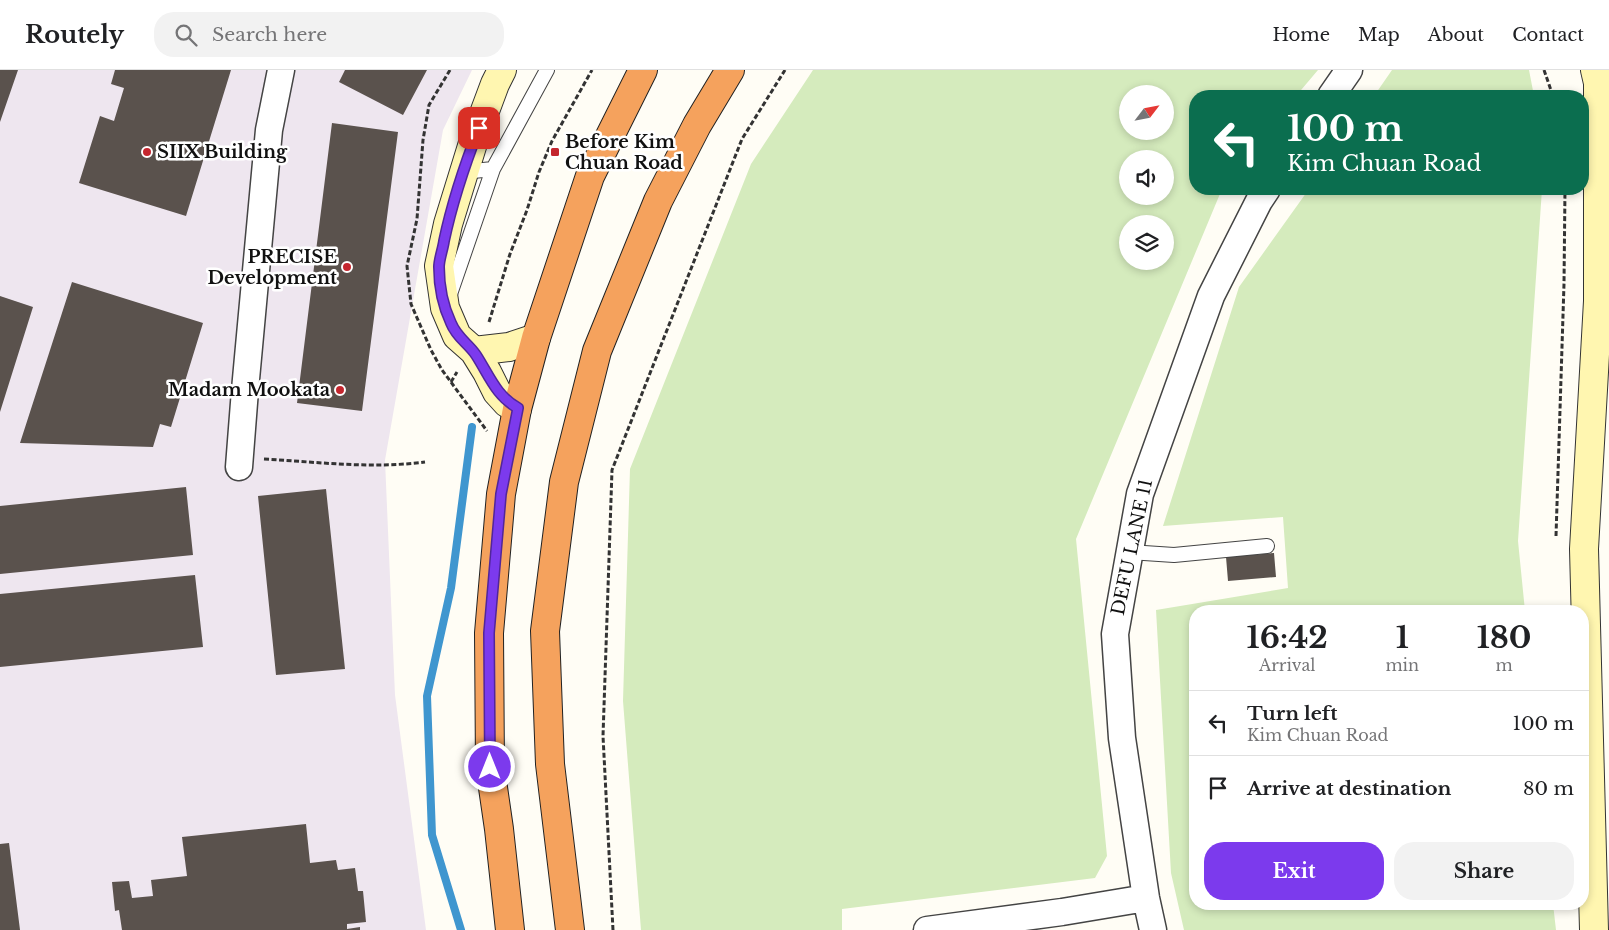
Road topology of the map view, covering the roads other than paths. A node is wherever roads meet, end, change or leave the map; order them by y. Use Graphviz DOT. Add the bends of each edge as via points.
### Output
graph roads {
  1 [pos="281,70"];
  2 [pos="502,70"];
  3 [pos="547,70"];
  4 [pos="643,70"];
  5 [pos="730,70"];
  6 [pos="1349,70"];
  7 [pos="1595,70"];
  8 [pos="1335,90"];
  9 [pos="465,169"];
  10 [pos="493,169"];
  11 [pos="1264,195"];
  12 [pos="445,308"];
  13 [pos="536,338"];
  14 [pos="480,340"];
  15 [pos="518,408"];
  16 [pos="240,462"];
  17 [pos="1267,546"];
  18 [pos="1130,552"];
  19 [pos="1586,605"];
  20 [pos="1589,697"];
  21 [pos="1609,725"];
  22 [pos="1589,735"];
  23 [pos="1146,898"];
  24 [pos="510,930"];
  25 [pos="570,930"];
  26 [pos="927,930"];
  27 [pos="1153,930"];
  28 [pos="1594,930"];
  1 -- 16 [label="street" via="269,130"];
  2 -- 9 [label="main road"];
  3 -- 10 [label="lane"];
  4 -- 13 [label="highway" via="590,176"];
  5 -- 25 [label="highway" via="658,200 597,351 564,482 545,631 550,764"];
  6 -- 8 [label="street"];
  7 -- 19 [label="main road" via="1598,83 1598,301 1584,549"];
  9 -- 10 [label="lane"];
  9 -- 12 [label="main road" via="439,266"];
  10 -- 12 [label="lane"];
  11 -- 18 [label="street, DEFU LANE 11" via="1211,296 1140,494"];
  12 -- 14 [label="main road" via="457,336"];
  13 -- 14 [label="main road" via="509,347"];
  13 -- 15 [label="highway"];
  14 -- 15 [label="main road" via="487,372 497,392"];
  15 -- 24 [label="highway" via="501,494 489,633 490,767"];
  17 -- 18 [label="lane" via="1174,555"];
  18 -- 23 [label="street, DEFU LANE 11" via="1115,634 1122,738"];
  20 -- 21 [label="main road"];
  22 -- 28 [label="main road"];
  23 -- 26 [label="street"];
  23 -- 27 [label="street, DEFU LANE 11"];
}
